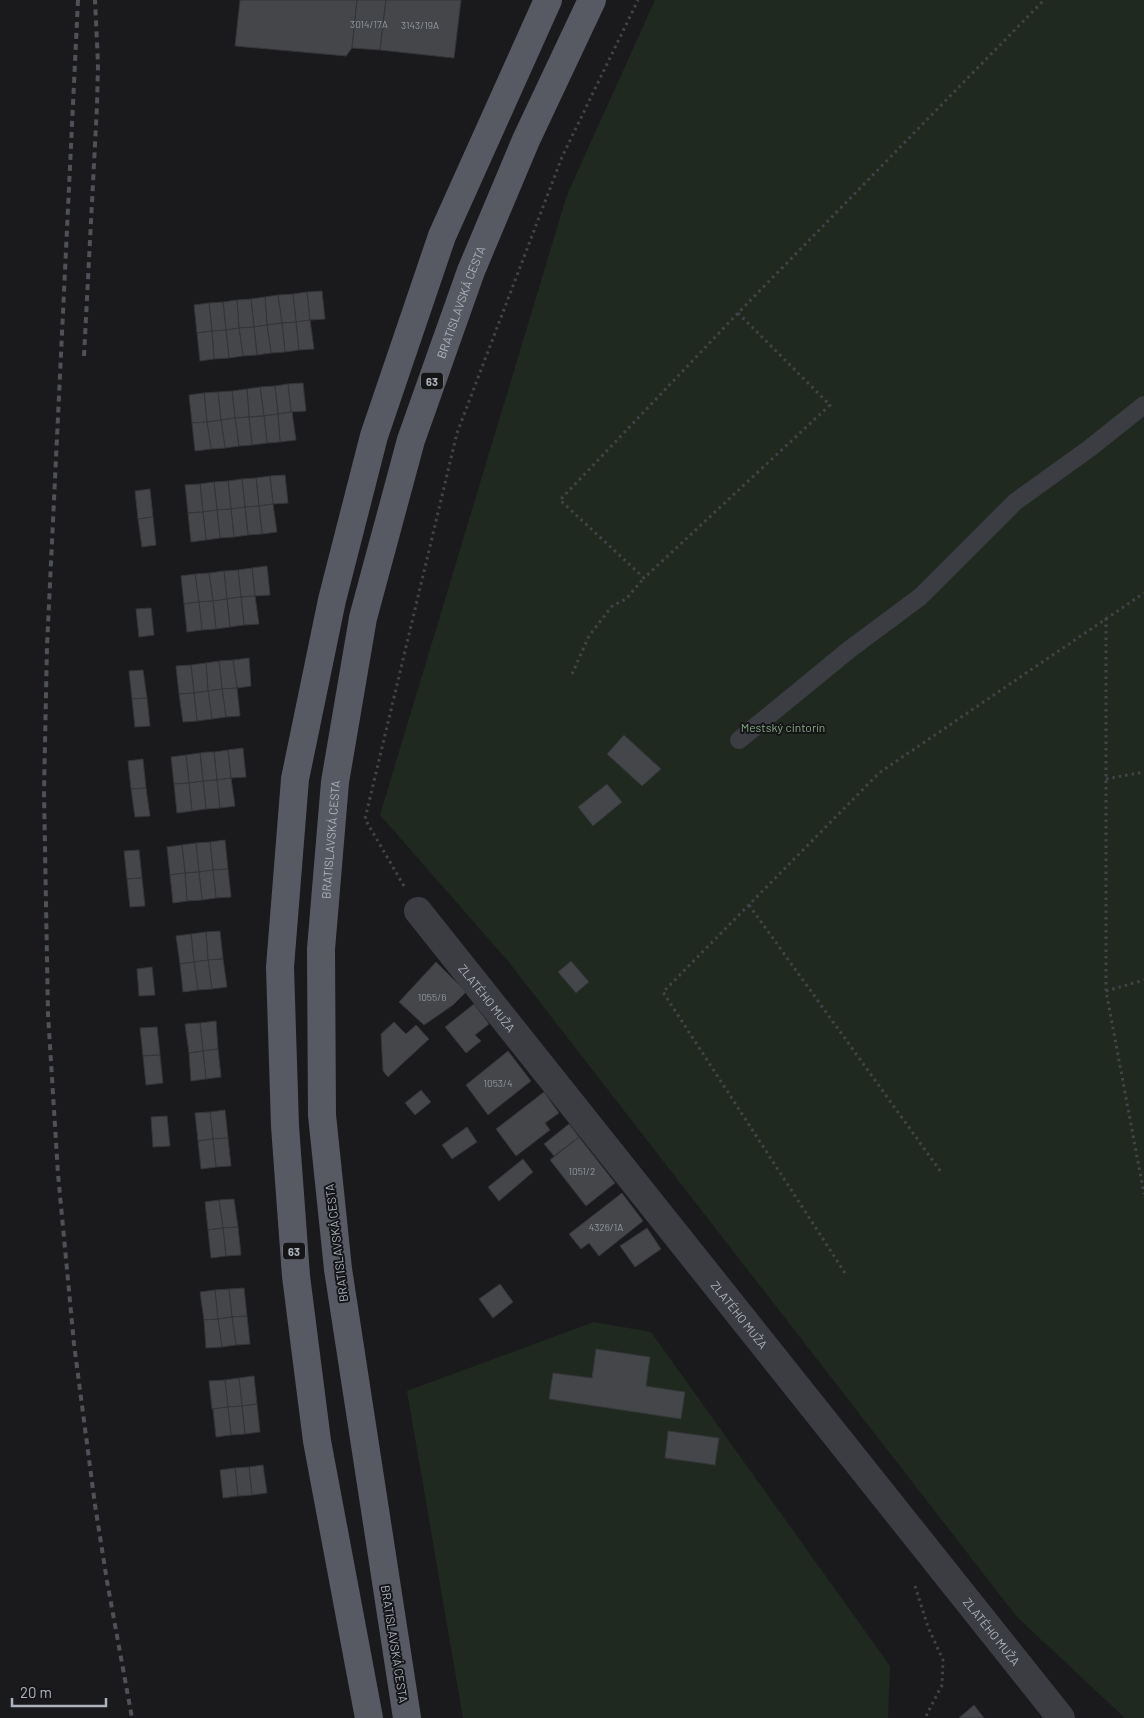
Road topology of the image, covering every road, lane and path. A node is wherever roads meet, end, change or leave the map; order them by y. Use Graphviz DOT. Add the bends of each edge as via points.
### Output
graph roads {
  1 [pos="548,0"];
  2 [pos="592,0"];
  3 [pos="638,0"];
  4 [pos="1044,0"];
  5 [pos="738,313"];
  6 [pos="1144,405"];
  7 [pos="644,578"];
  8 [pos="1144,593"];
  9 [pos="1106,618"];
  10 [pos="572,674"];
  11 [pos="739,740"];
  12 [pos="1144,772"];
  13 [pos="1106,780"];
  14 [pos="749,905"];
  15 [pos="418,911"];
  16 [pos="1144,980"];
  17 [pos="1106,991"];
  18 [pos="941,1172"];
  19 [pos="1144,1194"];
  20 [pos="845,1273"];
  21 [pos="915,1586"];
  22 [pos="369,1718"];
  23 [pos="407,1718"];
  24 [pos="925,1718"];
  25 [pos="1061,1718"];
  1 -- 22 [label="main road, 63" via="442,236 374,436 332,600 295,779 280,967 285,1126 296,1276 317,1441"];
  2 -- 23 [label="main road, BRATISLAVSKÁ CESTA / 63" via="526,140 471,271 411,440 363,618 335,782 321,949 322,1115 338,1269"];
  3 -- 15 [label="path" via="562,157 457,433 365,819"];
  4 -- 5 [label="path"];
  5 -- 7 [label="path" via="560,500"];
  5 -- 7 [label="path" via="830,405"];
  6 -- 11 [label="lane" via="1015,502 920,597 850,648"];
  7 -- 10 [label="path" via="626,599 612,606 589,636"];
  8 -- 9 [label="path"];
  9 -- 13 [label="path"];
  9 -- 14 [label="path" via="879,773"];
  12 -- 13 [label="path"];
  13 -- 17 [label="path"];
  14 -- 18 [label="path"];
  14 -- 20 [label="path" via="663,992"];
  15 -- 25 [label="street, ZLATÉHO MUŽA"];
  16 -- 17 [label="path"];
  17 -- 19 [label="path"];
  21 -- 24 [label="path" via="942,1660 942,1685"];
}
